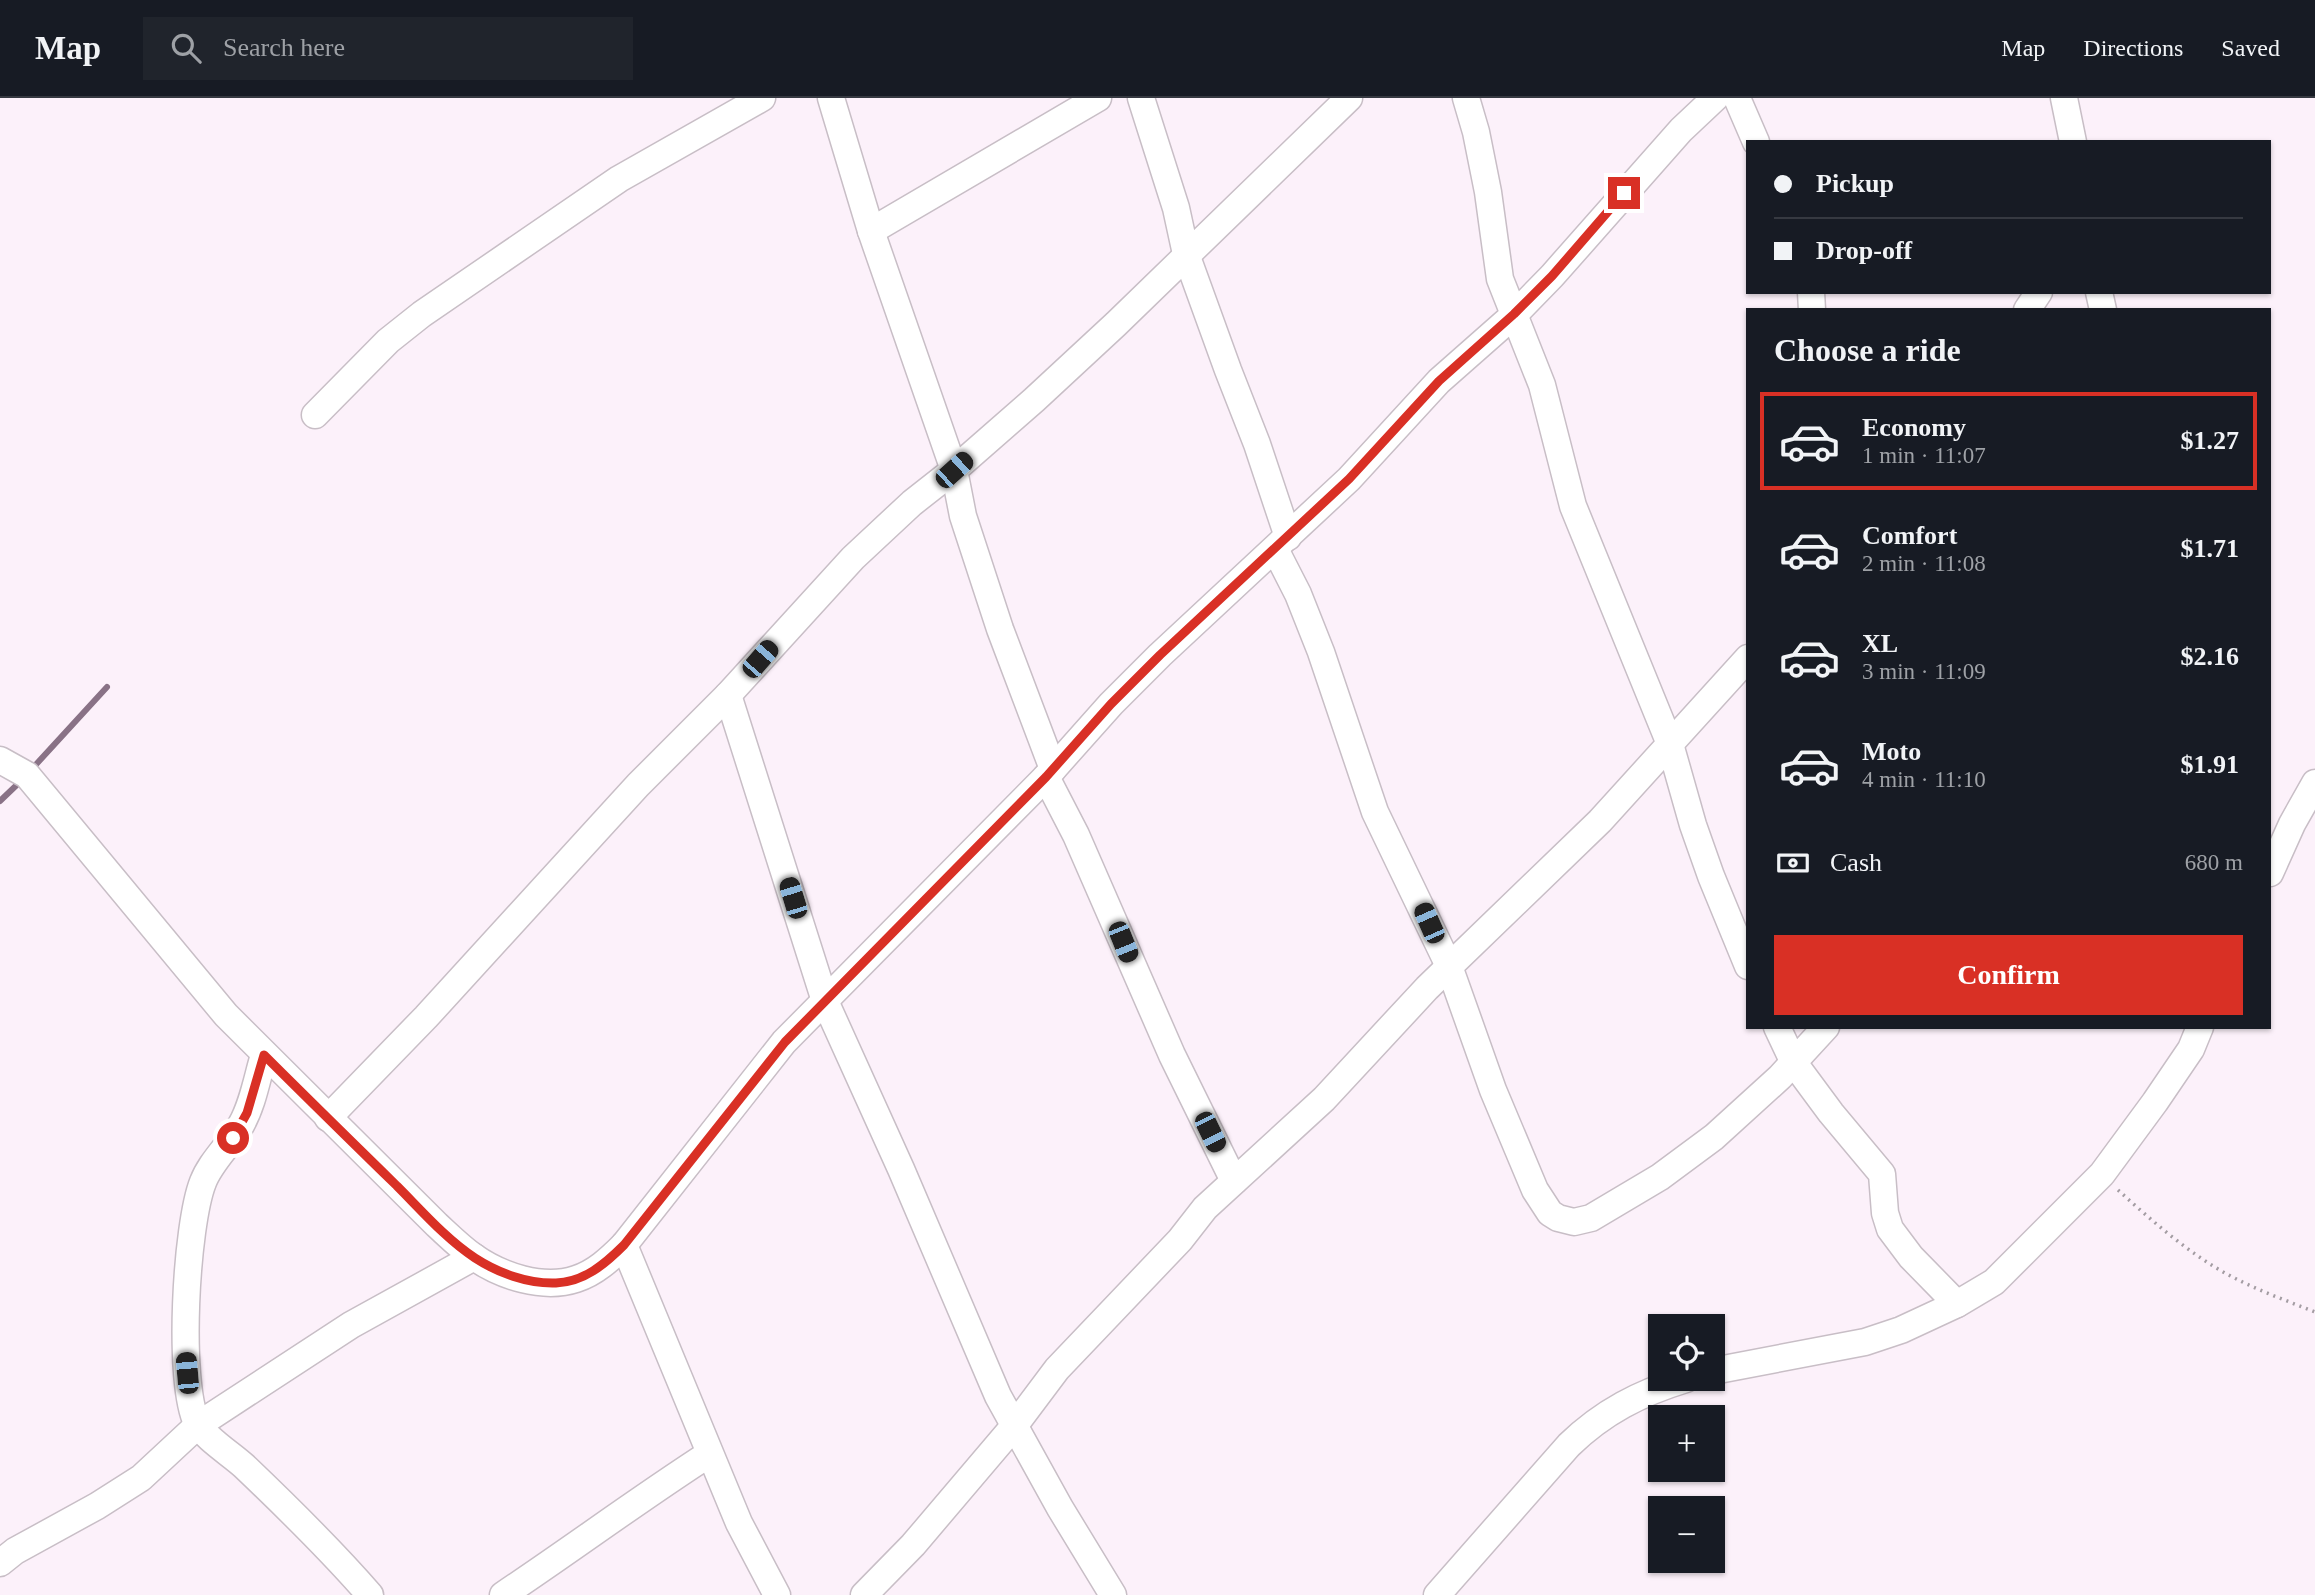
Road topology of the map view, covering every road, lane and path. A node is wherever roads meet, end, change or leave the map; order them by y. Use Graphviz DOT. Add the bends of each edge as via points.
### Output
graph roads {
  1 [pos="762,98"];
  2 [pos="831,98"];
  3 [pos="1098,98"];
  4 [pos="1141,98"];
  5 [pos="1349,98"];
  6 [pos="1466,98"];
  7 [pos="1714,98"];
  8 [pos="1737,98"];
  9 [pos="2064,98"];
  10 [pos="1755,140"];
  11 [pos="2073,140"];
  12 [pos="872,231"];
  13 [pos="1186,254"];
  14 [pos="1514,314"];
  15 [pos="315,415"];
  16 [pos="954,470"];
  17 [pos="1281,543"];
  18 [pos="1746,660"];
  19 [pos="727,695"];
  20 [pos="1670,744"];
  21 [pos="0,760"];
  22 [pos="1050,773"];
  23 [pos="2315,783"];
  24 [pos="2271,871"];
  25 [pos="1746,961"];
  26 [pos="1449,966"];
  27 [pos="825,1001"];
  28 [pos="1778,1029"];
  29 [pos="1824,1029"];
  30 [pos="2199,1029"];
  31 [pos="264,1055"];
  32 [pos="1794,1063"];
  33 [pos="328,1118"];
  34 [pos="2102,1174"];
  35 [pos="1234,1181"];
  36 [pos="624,1245"];
  37 [pos="474,1257"];
  38 [pos="1957,1304"];
  39 [pos="2315,1311"];
  40 [pos="1725,1369"];
  41 [pos="1652,1391"];
  42 [pos="198,1425"];
  43 [pos="1015,1425"];
  44 [pos="709,1454"];
  45 [pos="0,1563"];
  46 [pos="370,1595"];
  47 [pos="503,1595"];
  48 [pos="777,1595"];
  49 [pos="864,1595"];
  50 [pos="1114,1595"];
  51 [pos="1437,1595"];
  1 -- 15 [label="street" via="619,179 433,307 388,341"];
  2 -- 12 [label="street"];
  3 -- 12 [label="street"];
  4 -- 13 [label="street"];
  5 -- 13 [label="street"];
  6 -- 14 [label="street" via="1488,192 1500,279"];
  7 -- 14 [label="street"];
  8 -- 10 [label="street"];
  9 -- 11 [label="street"];
  12 -- 16 [label="street"];
  13 -- 16 [label="street"];
  13 -- 17 [label="street" via="1257,444"];
  14 -- 17 [label="street" via="1439,381 1349,479"];
  14 -- 20 [label="street" via="1542,385 1573,506"];
  16 -- 19 [label="street" via="853,558"];
  16 -- 22 [label="street" via="964,516"];
  17 -- 22 [label="street" via="1160,655"];
  17 -- 26 [label="street" via="1375,812"];
  18 -- 20 [label="street"];
  19 -- 27 [label="street"];
  19 -- 33 [label="street"];
  20 -- 25 [label="street" via="1706,863"];
  20 -- 26 [label="street" via="1600,821"];
  21 -- 31 [label="street" via="27,775"];
  22 -- 27 [label="street"];
  22 -- 35 [label="street" via="1172,1055"];
  23 -- 24 [label="street"];
  26 -- 32 [label="street" via="1535,1190 1550,1213 1565,1221 1591,1218 1671,1170"];
  26 -- 35 [label="street" via="1324,1099"];
  27 -- 36 [label="street" via="785,1042"];
  27 -- 43 [label="street" via="979,1354"];
  28 -- 32 [label="street"];
  29 -- 32 [label="street"];
  30 -- 34 [label="street" via="2191,1049"];
  31 -- 33 [label="street"];
  31 -- 42 [label="street" via="247,1113 202,1183 191,1243 185,1350 189,1395"];
  32 -- 38 [label="street" via="1882,1174 1890,1229"];
  33 -- 37 [label="street"];
  34 -- 38 [label="street" via="1994,1282"];
  34 -- 39 [label="path" via="2188,1249 2225,1273"];
  35 -- 43 [label="street" via="1057,1369"];
  36 -- 37 [label="street" via="597,1269 556,1283 524,1280"];
  36 -- 44 [label="street"];
  37 -- 42 [label="street" via="351,1325"];
  38 -- 40 [label="street" via="1865,1342"];
  41 -- 51 [label="street" via="1592,1422"];
  42 -- 45 [label="street" via="141,1478"];
  42 -- 46 [label="street" via="284,1504"];
  43 -- 49 [label="street"];
  43 -- 50 [label="street"];
  44 -- 47 [label="street"];
  44 -- 48 [label="street"];
}
